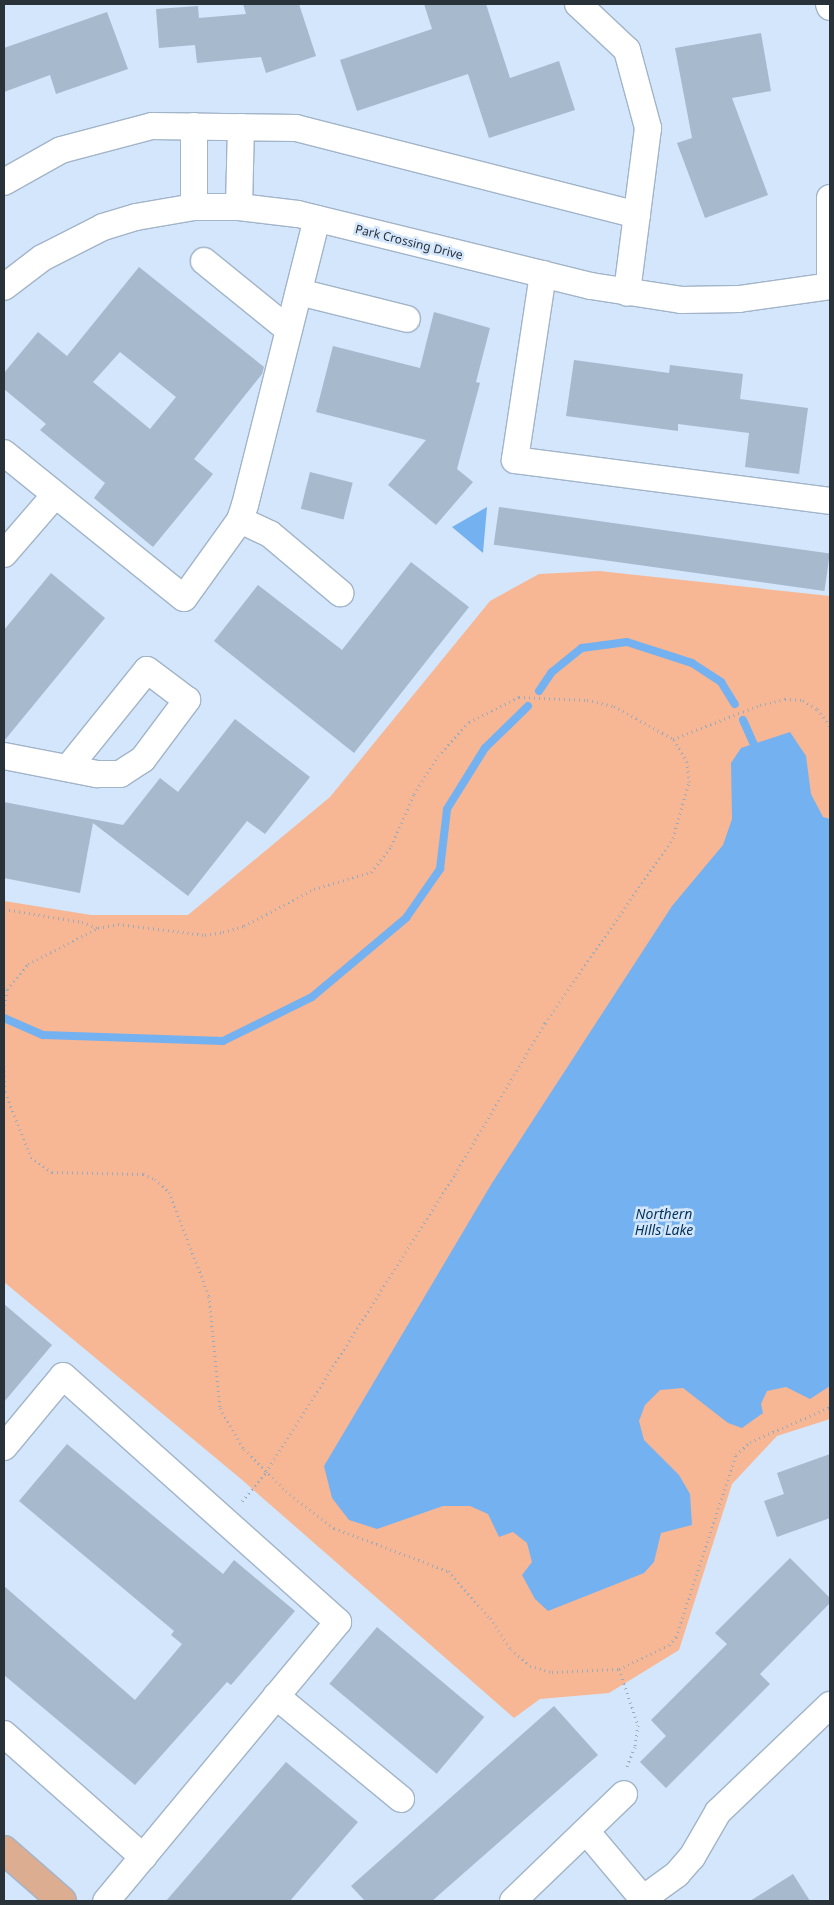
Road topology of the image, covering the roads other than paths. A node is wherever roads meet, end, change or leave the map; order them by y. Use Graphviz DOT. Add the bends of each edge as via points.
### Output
graph roads {
  1 [pos="578,4"];
  2 [pos="829,4"];
  3 [pos="830,7"];
  4 [pos="194,126"];
  5 [pos="241,127"];
  6 [pos="4,182"];
  7 [pos="830,198"];
  8 [pos="194,207"];
  9 [pos="239,207"];
  10 [pos="637,215"];
  11 [pos="317,219"];
  12 [pos="204,261"];
  13 [pos="543,274"];
  14 [pos="6,279"];
  15 [pos="830,281"];
  16 [pos="830,286"];
  17 [pos="299,292"];
  18 [pos="627,293"];
  19 [pos="407,319"];
  20 [pos="289,330"];
  21 [pos="4,453"];
  22 [pos="55,495"];
  23 [pos="830,501"];
  24 [pos="240,520"];
  25 [pos="4,554"];
  26 [pos="340,593"];
  27 [pos="4,756"];
  28 [pos="68,768"];
  29 [pos="4,1447"];
  30 [pos="276,1696"];
  31 [pos="830,1705"];
  32 [pos="4,1734"];
  33 [pos="624,1794"];
  34 [pos="400,1799"];
  35 [pos="586,1831"];
  36 [pos="4,1850"];
  37 [pos="143,1857"];
  38 [pos="642,1900"];
  39 [pos="62,1901"];
  40 [pos="106,1901"];
  41 [pos="513,1901"];
  1 -- 10 [label="street" via="627,50 648,128"];
  2 -- 3 [label="street"];
  4 -- 5 [label="street"];
  4 -- 6 [label="street" via="152,126 61,150"];
  4 -- 8 [label="street"];
  5 -- 9 [label="street"];
  5 -- 10 [label="street" via="296,128"];
  7 -- 15 [label="street"];
  8 -- 9 [label="street, Park Crossing Drive"];
  8 -- 14 [label="street, Park Crossing Drive" via="136,217 103,227"];
  9 -- 11 [label="street, Park Crossing Drive"];
  10 -- 18 [label="street"];
  11 -- 13 [label="street, Park Crossing Drive"];
  11 -- 17 [label="street"];
  12 -- 20 [label="street"];
  13 -- 18 [label="street, Park Crossing Drive"];
  13 -- 23 [label="street" via="515,460"];
  16 -- 18 [label="street, Park Crossing Drive" via="739,299 681,300"];
  17 -- 19 [label="street"];
  17 -- 20 [label="street"];
  20 -- 24 [label="street"];
  21 -- 22 [label="street"];
  22 -- 24 [label="street" via="184,598"];
  22 -- 25 [label="street"];
  24 -- 26 [label="street" via="270,534"];
  27 -- 28 [label="street"];
  29 -- 30 [label="street" via="64,1376 338,1622"];
  30 -- 34 [label="street"];
  30 -- 37 [label="street"];
  31 -- 38 [label="street" via="718,1812 692,1857 677,1874"];
  32 -- 37 [label="street"];
  33 -- 35 [label="street"];
  35 -- 38 [label="street"];
  35 -- 41 [label="street"];
  36 -- 39 [label="main road"];
  37 -- 40 [label="street"];
}
